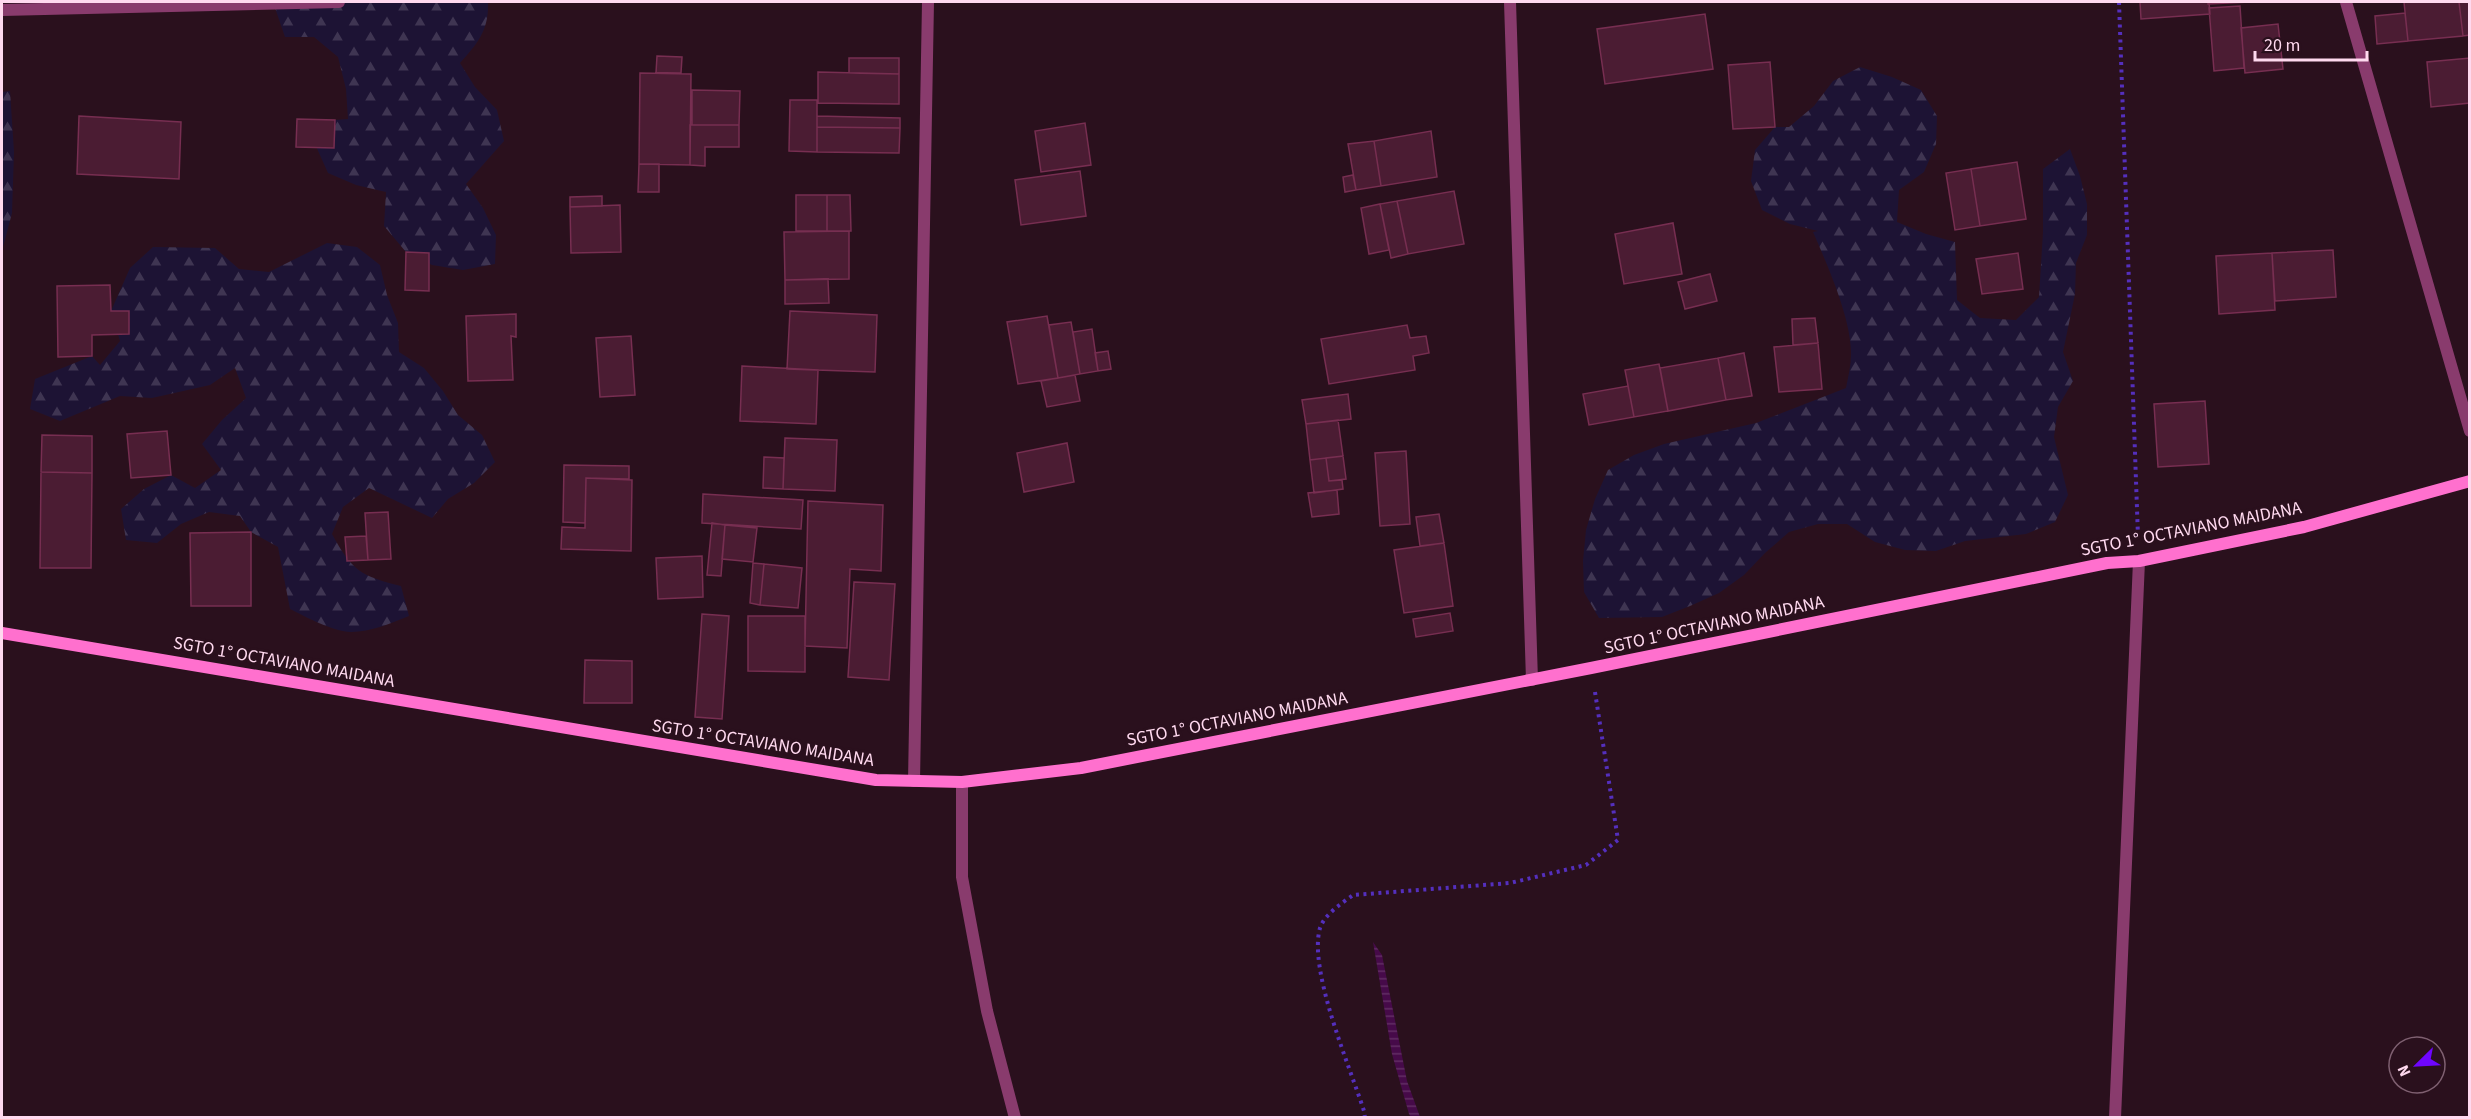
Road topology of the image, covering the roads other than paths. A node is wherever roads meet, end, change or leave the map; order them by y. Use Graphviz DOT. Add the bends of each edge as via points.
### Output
graph roads {
  1 [pos="339,2"];
  2 [pos="928,2"];
  3 [pos="1510,2"];
  4 [pos="2346,2"];
  5 [pos="2,10"];
  6 [pos="2469,431"];
  7 [pos="2469,481"];
  8 [pos="2139,561"];
  9 [pos="2,633"];
  10 [pos="1532,680"];
  11 [pos="914,781"];
  12 [pos="962,782"];
  13 [pos="1014,1118"];
  14 [pos="2115,1118"];
  1 -- 5 [label="street"];
  2 -- 11 [label="street"];
  3 -- 10 [label="street"];
  4 -- 6 [label="street"];
  7 -- 8 [label="main road, SGTO 1° OCTAVIANO MAIDANA" via="2304,527"];
  8 -- 10 [label="main road, SGTO 1° OCTAVIANO MAIDANA" via="2107,563"];
  8 -- 14 [label="street"];
  9 -- 11 [label="main road, SGTO 1° OCTAVIANO MAIDANA" via="876,780"];
  10 -- 12 [label="main road, SGTO 1° OCTAVIANO MAIDANA" via="1081,768"];
  11 -- 12 [label="main road, SGTO 1° OCTAVIANO MAIDANA"];
  12 -- 13 [label="street" via="962,877 987,1011"];
}
